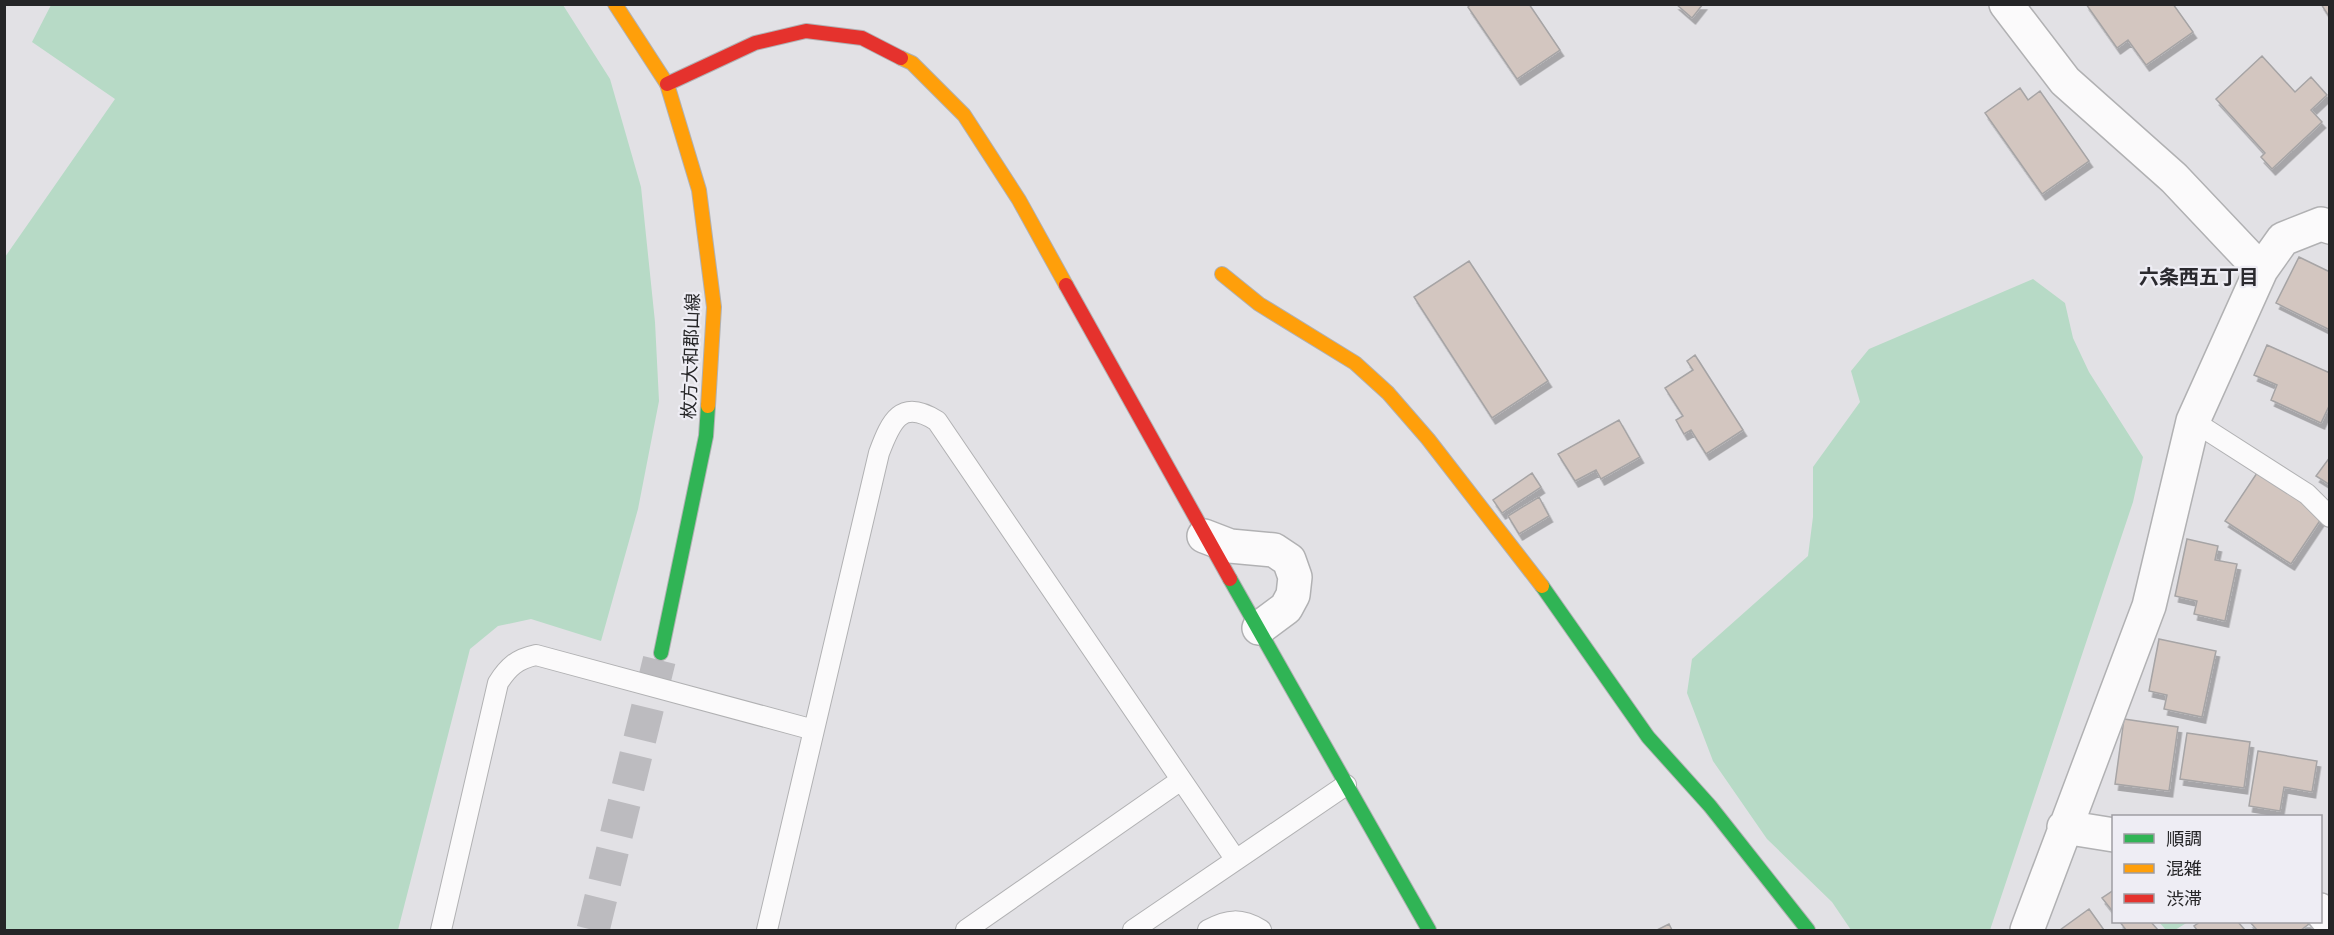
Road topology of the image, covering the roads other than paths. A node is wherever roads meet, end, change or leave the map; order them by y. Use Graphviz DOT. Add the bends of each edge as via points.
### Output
graph roads {
  1 [pos="615,4"];
  2 [pos="2006,4"];
  3 [pos="667,84"];
  4 [pos="2330,226"];
  5 [pos="2261,270"];
  6 [pos="1222,274"];
  7 [pos="2193,421"];
  8 [pos="2330,517"];
  9 [pos="1204,536"];
  10 [pos="1259,627"];
  11 [pos="661,652"];
  12 [pos="814,730"];
  13 [pos="1181,780"];
  14 [pos="1346,785"];
  15 [pos="2064,827"];
  16 [pos="2112,835"];
  17 [pos="1236,860"];
  18 [pos="441,930"];
  19 [pos="767,930"];
  20 [pos="966,930"];
  21 [pos="1133,930"];
  22 [pos="1208,930"];
  23 [pos="1261,930"];
  24 [pos="1429,930"];
  25 [pos="1808,930"];
  26 [pos="2027,930"];
  1 -- 3 [label="street, 枚方大和郡山線"];
  2 -- 5 [label="street" via="2065,81 2174,178"];
  3 -- 9 [label="street" via="755,43 806,31 862,38 912,63 964,115 1019,200"];
  3 -- 11 [label="street, 枚方大和郡山線" via="699,190 714,307 706,436"];
  4 -- 5 [label="street" via="2321,224 2283,239"];
  5 -- 7 [label="street"];
  6 -- 25 [label="street" via="1259,304 1355,363 1388,393 1549,595 1648,737 1710,806"];
  7 -- 8 [label="lane" via="2307,494"];
  7 -- 15 [label="street" via="2148,606"];
  9 -- 10 [label="street"];
  9 -- 10 [label="street" via="1230,546 1274,550 1289,560 1295,577 1293,594 1286,608"];
  10 -- 14 [label="street"];
  12 -- 13 [label="lane" via="879,453 897,417 921,411 936,421"];
  12 -- 18 [label="lane" via="536,655 521,658 498,683"];
  12 -- 19 [label="lane"];
  13 -- 17 [label="lane"];
  13 -- 20 [label="lane"];
  14 -- 17 [label="lane"];
  14 -- 24 [label="street"];
  15 -- 16 [label="street"];
  15 -- 26 [label="street"];
  17 -- 21 [label="lane"];
  22 -- 23 [label="lane" via="1224,921 1243,920"];
}
